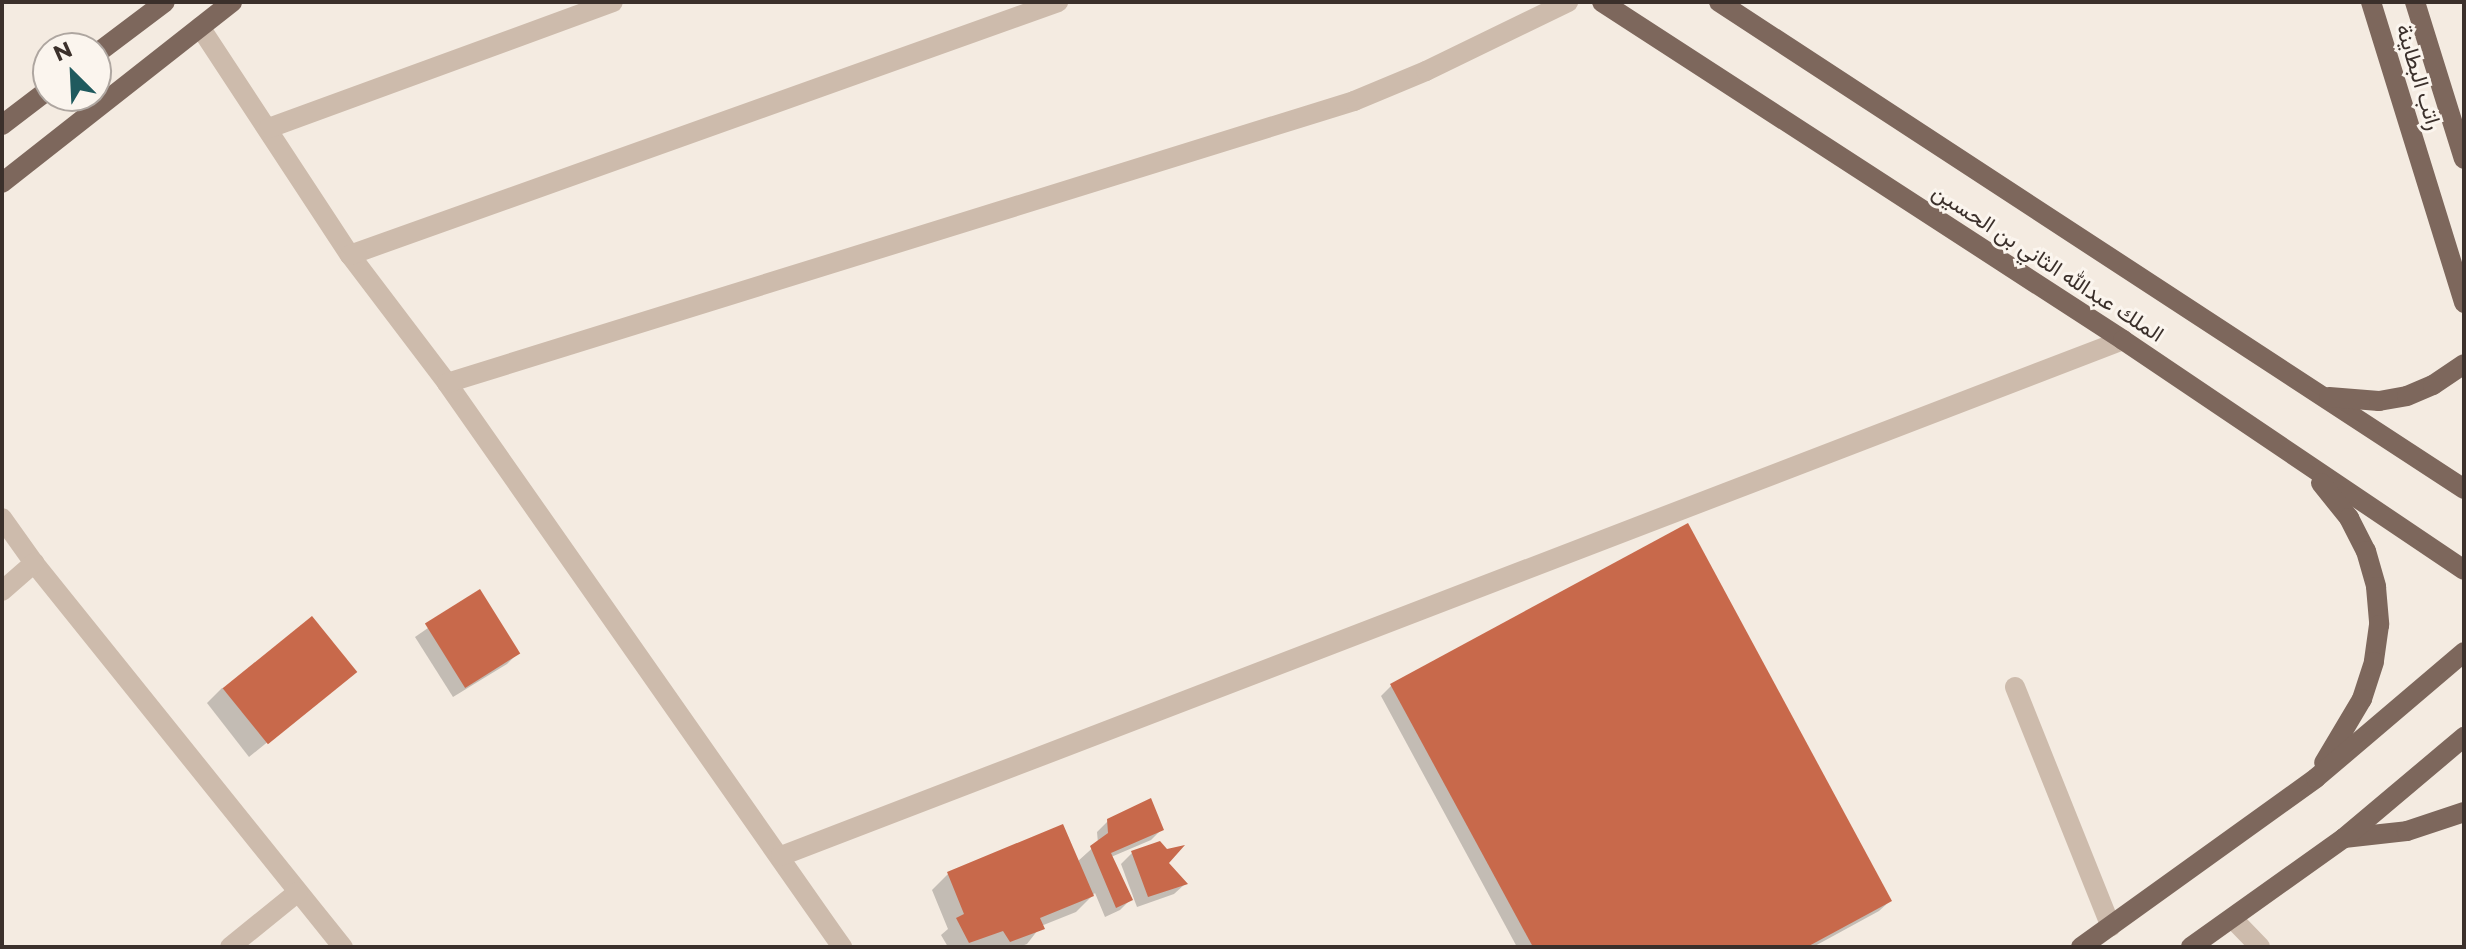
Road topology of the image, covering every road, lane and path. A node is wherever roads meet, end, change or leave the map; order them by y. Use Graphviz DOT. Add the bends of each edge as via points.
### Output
graph roads {
  1 [pos="165,2"];
  2 [pos="232,2"];
  3 [pos="613,2"];
  4 [pos="1058,2"];
  5 [pos="1568,2"];
  6 [pos="1602,2"];
  7 [pos="1719,2"];
  8 [pos="2371,2"];
  9 [pos="2415,2"];
  10 [pos="200,27"];
  11 [pos="112,42"];
  12 [pos="32,102"];
  13 [pos="2,125"];
  14 [pos="269,128"];
  15 [pos="2464,159"];
  16 [pos="2,183"];
  17 [pos="350,255"];
  18 [pos="2464,303"];
  19 [pos="2123,340"];
  20 [pos="2464,364"];
  21 [pos="447,383"];
  22 [pos="2322,396"];
  23 [pos="2308,468"];
  24 [pos="2464,489"];
  25 [pos="2,518"];
  26 [pos="34,563"];
  27 [pos="2464,570"];
  28 [pos="2,591"];
  29 [pos="2464,652"];
  30 [pos="2015,687"];
  31 [pos="2464,737"];
  32 [pos="2316,778"];
  33 [pos="2464,812"];
  34 [pos="2344,838"];
  35 [pos="781,856"];
  36 [pos="298,892"];
  37 [pos="2233,919"];
  38 [pos="2111,927"];
  39 [pos="230,947"];
  40 [pos="343,947"];
  41 [pos="842,947"];
  42 [pos="2081,947"];
  43 [pos="2191,947"];
  44 [pos="2260,947"];
  1 -- 11 [label="main road"];
  2 -- 10 [label="main road"];
  3 -- 14 [label="street"];
  4 -- 17 [label="street"];
  5 -- 21 [label="street" via="1354,101"];
  6 -- 19 [label="main road, الملك عبدالله الثاني بن الحسين"];
  7 -- 22 [label="main road, الملك عبدالله الثاني بن الحسين"];
  8 -- 18 [label="main road, راتب البطاينة"];
  9 -- 15 [label="main road, راتب البطاينة"];
  10 -- 14 [label="street"];
  10 -- 16 [label="main road"];
  12 -- 13 [label="main road"];
  14 -- 17 [label="street"];
  17 -- 21 [label="street"];
  19 -- 23 [label="main road, الملك عبدالله الثاني بن الحسين"];
  19 -- 35 [label="street"];
  20 -- 22 [label="main road" via="2407,396 2350,401"];
  21 -- 35 [label="street"];
  22 -- 24 [label="main road, الملك عبدالله الثاني بن الحسين"];
  23 -- 27 [label="main road, الملك عبدالله الثاني بن الحسين"];
  23 -- 32 [label="main road" via="2349,518 2366,551 2379,625 2362,699"];
  25 -- 26 [label="street"];
  26 -- 28 [label="street"];
  26 -- 36 [label="street"];
  29 -- 32 [label="main road"];
  30 -- 38 [label="street"];
  31 -- 34 [label="main road"];
  32 -- 38 [label="main road"];
  33 -- 34 [label="main road" via="2407,831"];
  34 -- 37 [label="main road"];
  35 -- 41 [label="street"];
  36 -- 39 [label="street"];
  36 -- 40 [label="street"];
  37 -- 43 [label="main road"];
  37 -- 44 [label="street"];
  38 -- 42 [label="main road"];
}
